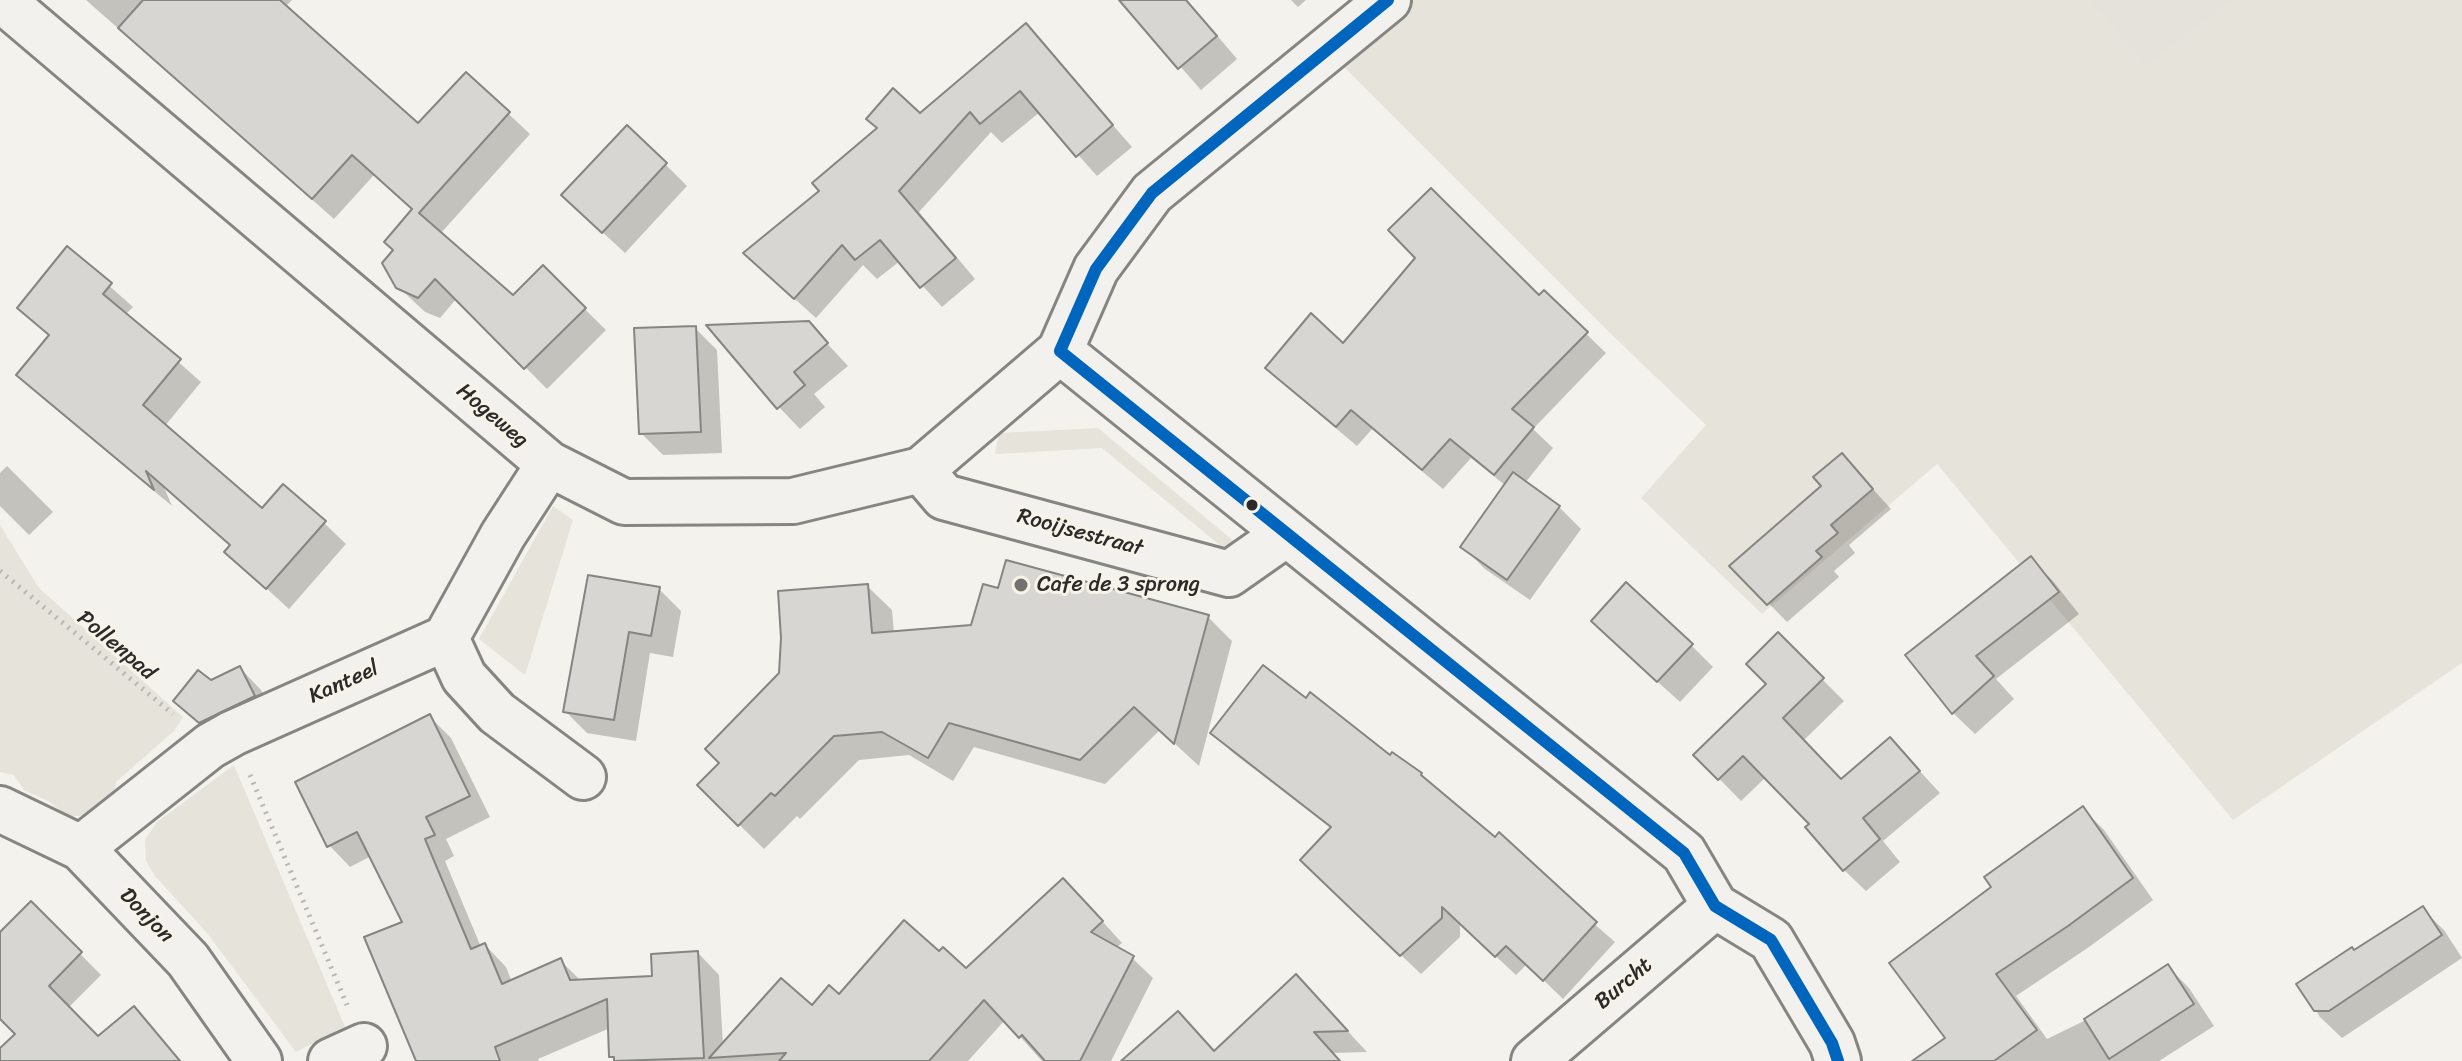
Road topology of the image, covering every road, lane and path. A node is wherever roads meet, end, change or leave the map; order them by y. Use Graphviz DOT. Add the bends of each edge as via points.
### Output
graph roads {
  1 [pos="2,0"];
  2 [pos="1388,0"];
  3 [pos="1060,351"];
  4 [pos="549,464"];
  5 [pos="921,470"];
  6 [pos="1286,534"];
  7 [pos="0,571"];
  8 [pos="446,638"];
  9 [pos="221,740"];
  10 [pos="583,777"];
  11 [pos="0,809"];
  12 [pos="81,848"];
  13 [pos="1715,906"];
  14 [pos="348,1053"];
  15 [pos="259,1061"];
  16 [pos="1534,1061"];
  17 [pos="1838,1061"];
  1 -- 4 [label="street, Hogeweg"];
  2 -- 3 [label="street" via="1152,193 1096,269"];
  3 -- 5 [label="street, Hogeweg"];
  3 -- 6 [label="street"];
  4 -- 5 [label="street, Hogeweg" via="624,502 793,501"];
  4 -- 8 [label="street"];
  5 -- 6 [label="street, Rooijsestraat" via="944,497 1229,574"];
  6 -- 13 [label="street" via="1684,853"];
  7 -- 9 [label="path, Pollenpad"];
  8 -- 9 [label="street, Kanteel"];
  8 -- 10 [label="street" via="464,677 497,713"];
  9 -- 12 [label="street, Kanteel"];
  9 -- 14 [label="path"];
  11 -- 12 [label="street, Donjon"];
  12 -- 15 [label="street, Donjon" via="188,960"];
  13 -- 16 [label="street, Burcht"];
  13 -- 17 [label="street" via="1771,940"];
}
